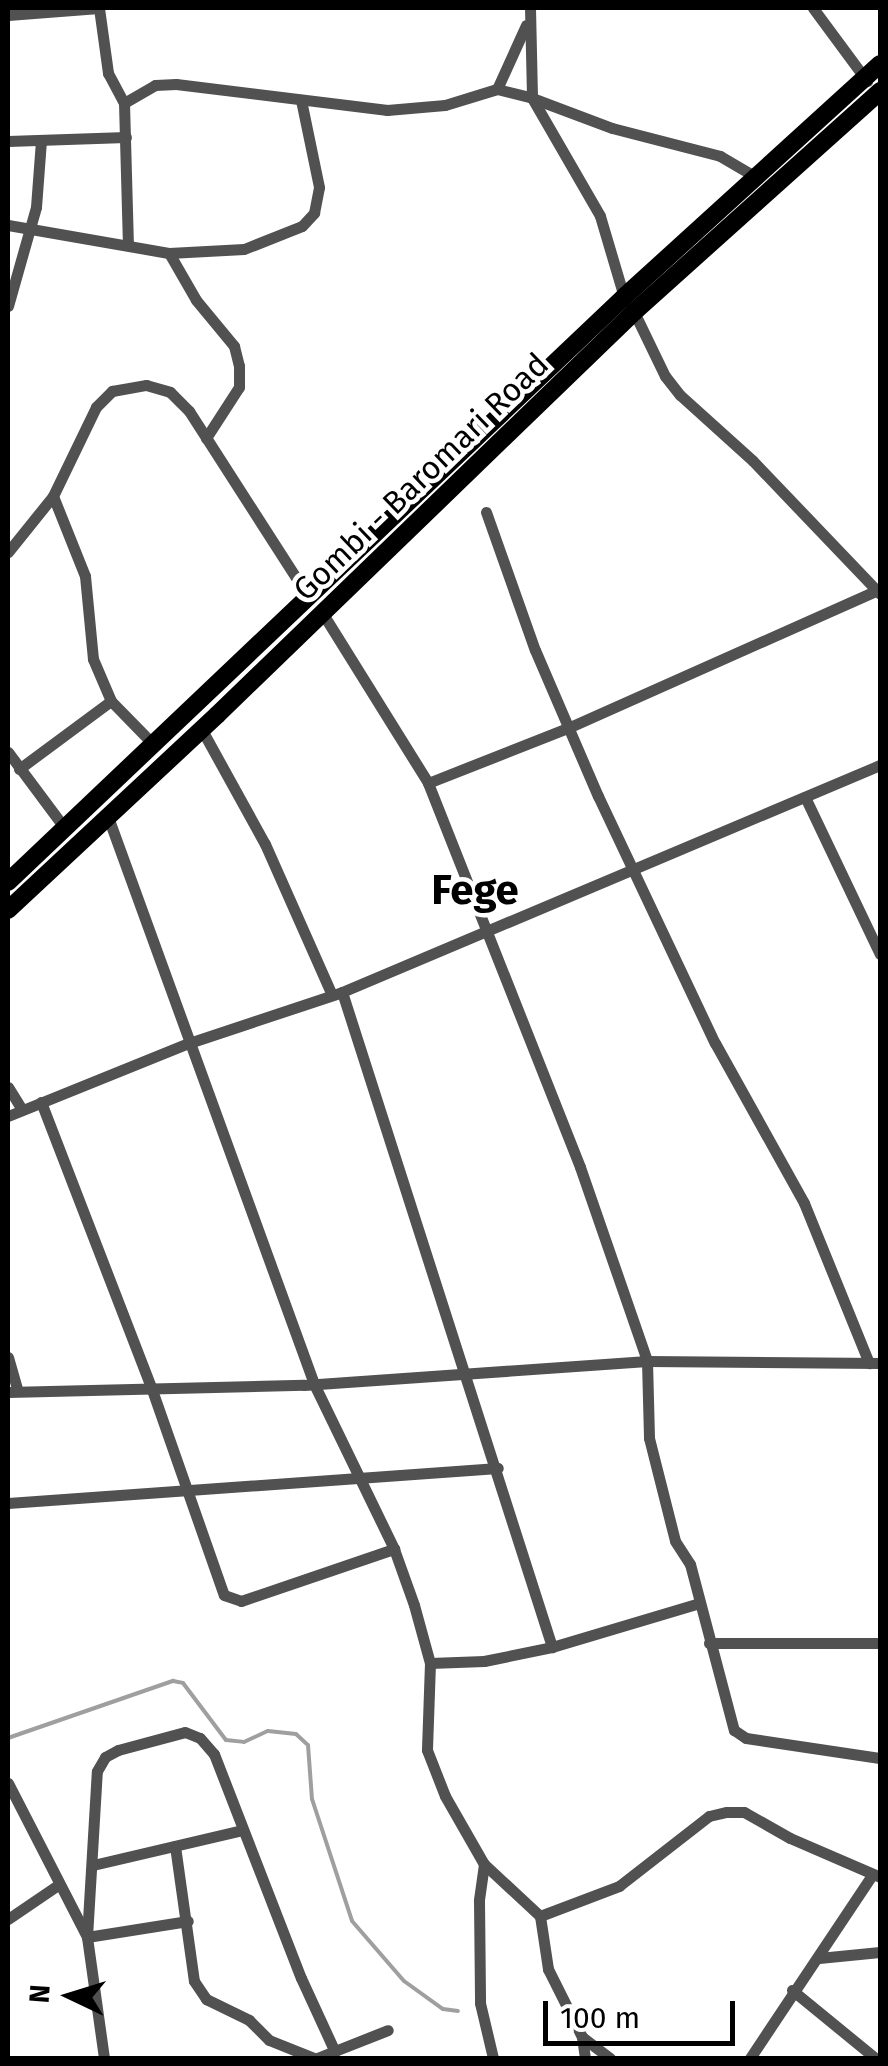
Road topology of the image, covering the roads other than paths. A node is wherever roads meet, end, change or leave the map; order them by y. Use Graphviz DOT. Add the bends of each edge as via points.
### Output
graph roads {
  1 [pos="99,8"];
  2 [pos="530,8"];
  3 [pos="813,8"];
  4 [pos="8,15"];
  5 [pos="527,23"];
  6 [pos="880,64"];
  7 [pos="864,78"];
  8 [pos="496,89"];
  9 [pos="880,93"];
  10 [pos="532,98"];
  11 [pos="301,100"];
  12 [pos="124,103"];
  13 [pos="126,137"];
  14 [pos="41,140"];
  15 [pos="8,141"];
  16 [pos="756,178"];
  17 [pos="8,225"];
  18 [pos="30,228"];
  19 [pos="128,244"];
  20 [pos="169,253"];
  21 [pos="629,304"];
  22 [pos="8,306"];
  23 [pos="206,438"];
  24 [pos="54,496"];
  25 [pos="486,512"];
  26 [pos="8,552"];
  27 [pos="880,591"];
  28 [pos="308,595"];
  29 [pos="323,614"];
  30 [pos="206,695"];
  31 [pos="112,700"];
  32 [pos="217,716"];
  33 [pos="570,727"];
  34 [pos="202,730"];
  35 [pos="153,744"];
  36 [pos="8,752"];
  37 [pos="880,765"];
  38 [pos="19,769"];
  39 [pos="428,783"];
  40 [pos="805,796"];
  41 [pos="108,817"];
  42 [pos="64,827"];
  43 [pos="632,867"];
  44 [pos="8,882"];
  45 [pos="8,910"];
  46 [pos="487,929"];
  47 [pos="880,954"];
  48 [pos="337,994"];
  49 [pos="190,1042"];
  50 [pos="8,1087"];
  51 [pos="42,1102"];
  52 [pos="22,1109"];
  53 [pos="8,1116"];
  54 [pos="8,1357"];
  55 [pos="646,1360"];
  56 [pos="875,1363"];
  57 [pos="466,1376"];
  58 [pos="314,1384"];
  59 [pos="151,1387"];
  60 [pos="13,1391"];
  61 [pos="498,1468"];
  62 [pos="355,1476"];
  63 [pos="190,1493"];
  64 [pos="8,1503"];
  65 [pos="394,1549"];
  66 [pos="700,1603"];
  67 [pos="709,1643"];
  68 [pos="880,1643"];
  69 [pos="552,1647"];
  70 [pos="430,1662"];
  71 [pos="880,1758"];
  72 [pos="8,1783"];
  73 [pos="242,1830"];
  74 [pos="175,1846"];
  75 [pos="484,1864"];
  76 [pos="92,1865"];
  77 [pos="876,1876"];
  78 [pos="58,1885"];
  79 [pos="540,1916"];
  80 [pos="8,1920"];
  81 [pos="188,1921"];
  82 [pos="87,1937"];
  83 [pos="880,1952"];
  84 [pos="819,1958"];
  85 [pos="792,1990"];
  86 [pos="388,2030"];
  87 [pos="582,2038"];
  88 [pos="335,2052"];
  89 [pos="104,2058"];
  90 [pos="316,2058"];
  91 [pos="492,2058"];
  92 [pos="585,2058"];
  93 [pos="610,2058"];
  94 [pos="750,2058"];
  95 [pos="876,2058"];
  1 -- 4 [label="street"];
  1 -- 12 [label="street" via="105,61"];
  2 -- 5 [label="street"];
  3 -- 7 [label="street"];
  5 -- 8 [label="street"];
  5 -- 10 [label="street"];
  6 -- 7 [label="main road, Gombi - Baromari Road"];
  7 -- 9 [label="street"];
  7 -- 16 [label="main road, Gombi - Baromari Road"];
  8 -- 10 [label="street"];
  8 -- 11 [label="street" via="445,106 387,110"];
  9 -- 21 [label="main road, Gombi - Baromari Road"];
  10 -- 16 [label="street" via="612,128 720,156"];
  10 -- 21 [label="street" via="600,216"];
  11 -- 12 [label="street" via="176,84 155,85"];
  11 -- 20 [label="street" via="319,188 314,213 302,226 244,249"];
  12 -- 13 [label="street"];
  13 -- 14 [label="street"];
  13 -- 19 [label="street"];
  14 -- 15 [label="street"];
  14 -- 18 [label="street"];
  16 -- 21 [label="main road, Gombi - Baromari Road"];
  17 -- 18 [label="street"];
  18 -- 19 [label="street"];
  18 -- 22 [label="street"];
  19 -- 20 [label="street"];
  20 -- 23 [label="street" via="234,346 238,366 239,386"];
  21 -- 27 [label="street" via="680,395"];
  21 -- 28 [label="main road, Gombi - Baromari Road"];
  21 -- 29 [label="main road, Gombi - Baromari Road"];
  23 -- 24 [label="street" via="170,392 146,385 112,391 96,407"];
  23 -- 28 [label="street"];
  24 -- 26 [label="street"];
  24 -- 31 [label="street" via="85,576 93,659"];
  25 -- 33 [label="street"];
  27 -- 33 [label="street"];
  28 -- 30 [label="main road, Gombi - Baromari Road"];
  29 -- 32 [label="main road, Gombi - Baromari Road"];
  29 -- 39 [label="street"];
  30 -- 32 [label="main road"];
  30 -- 35 [label="main road, Gombi - Baromari Road"];
  31 -- 35 [label="street"];
  31 -- 38 [label="street"];
  32 -- 34 [label="main road, Gombi - Baromari Road"];
  33 -- 39 [label="street"];
  33 -- 43 [label="street"];
  34 -- 41 [label="main road, Gombi - Baromari Road"];
  34 -- 48 [label="street"];
  35 -- 42 [label="main road, Gombi - Baromari Road"];
  36 -- 38 [label="street"];
  37 -- 40 [label="street"];
  38 -- 42 [label="street"];
  39 -- 46 [label="street"];
  40 -- 43 [label="street"];
  40 -- 47 [label="street"];
  41 -- 45 [label="main road, Gombi - Baromari Road"];
  41 -- 49 [label="street"];
  42 -- 44 [label="main road, Gombi - Baromari Road"];
  43 -- 46 [label="street"];
  43 -- 56 [label="street" via="715,1043 804,1203"];
  46 -- 48 [label="street"];
  46 -- 55 [label="street"];
  48 -- 49 [label="street"];
  48 -- 57 [label="street"];
  49 -- 51 [label="street"];
  49 -- 58 [label="street"];
  50 -- 52 [label="street"];
  51 -- 52 [label="street"];
  51 -- 59 [label="street"];
  52 -- 53 [label="street"];
  54 -- 60 [label="street"];
  55 -- 56 [label="street"];
  55 -- 57 [label="street"];
  55 -- 66 [label="street" via="649,1438 675,1541 690,1564"];
  57 -- 58 [label="street"];
  57 -- 61 [label="street"];
  58 -- 59 [label="street"];
  58 -- 62 [label="street"];
  59 -- 60 [label="street"];
  59 -- 63 [label="street"];
  61 -- 62 [label="street"];
  61 -- 69 [label="street"];
  62 -- 63 [label="street"];
  62 -- 65 [label="street"];
  63 -- 64 [label="street"];
  63 -- 65 [label="street" via="224,1595 232,1601"];
  65 -- 70 [label="street"];
  66 -- 67 [label="street"];
  66 -- 69 [label="street"];
  67 -- 68 [label="street"];
  67 -- 71 [label="street" via="734,1730 746,1738"];
  69 -- 70 [label="street" via="484,1661"];
  70 -- 75 [label="street" via="427,1750 444,1796"];
  72 -- 78 [label="street"];
  73 -- 74 [label="street"];
  73 -- 76 [label="street" via="214,1754 185,1732 105,1757 97,1771"];
  73 -- 88 [label="street"];
  74 -- 76 [label="street"];
  74 -- 81 [label="street"];
  75 -- 79 [label="street"];
  75 -- 91 [label="street" via="480,2003"];
  76 -- 82 [label="street"];
  77 -- 79 [label="street" via="744,1812 727,1812 709,1816 618,1886"];
  77 -- 84 [label="street"];
  78 -- 80 [label="street"];
  78 -- 82 [label="street"];
  79 -- 87 [label="street" via="548,1969"];
  81 -- 82 [label="street"];
  81 -- 90 [label="street" via="194,1981 206,1999 249,2020 269,2040"];
  82 -- 89 [label="street"];
  83 -- 84 [label="street"];
  84 -- 85 [label="street"];
  85 -- 94 [label="street"];
  85 -- 95 [label="street"];
  86 -- 88 [label="street"];
  87 -- 92 [label="street"];
  87 -- 93 [label="street"];
  88 -- 90 [label="street"];
}
